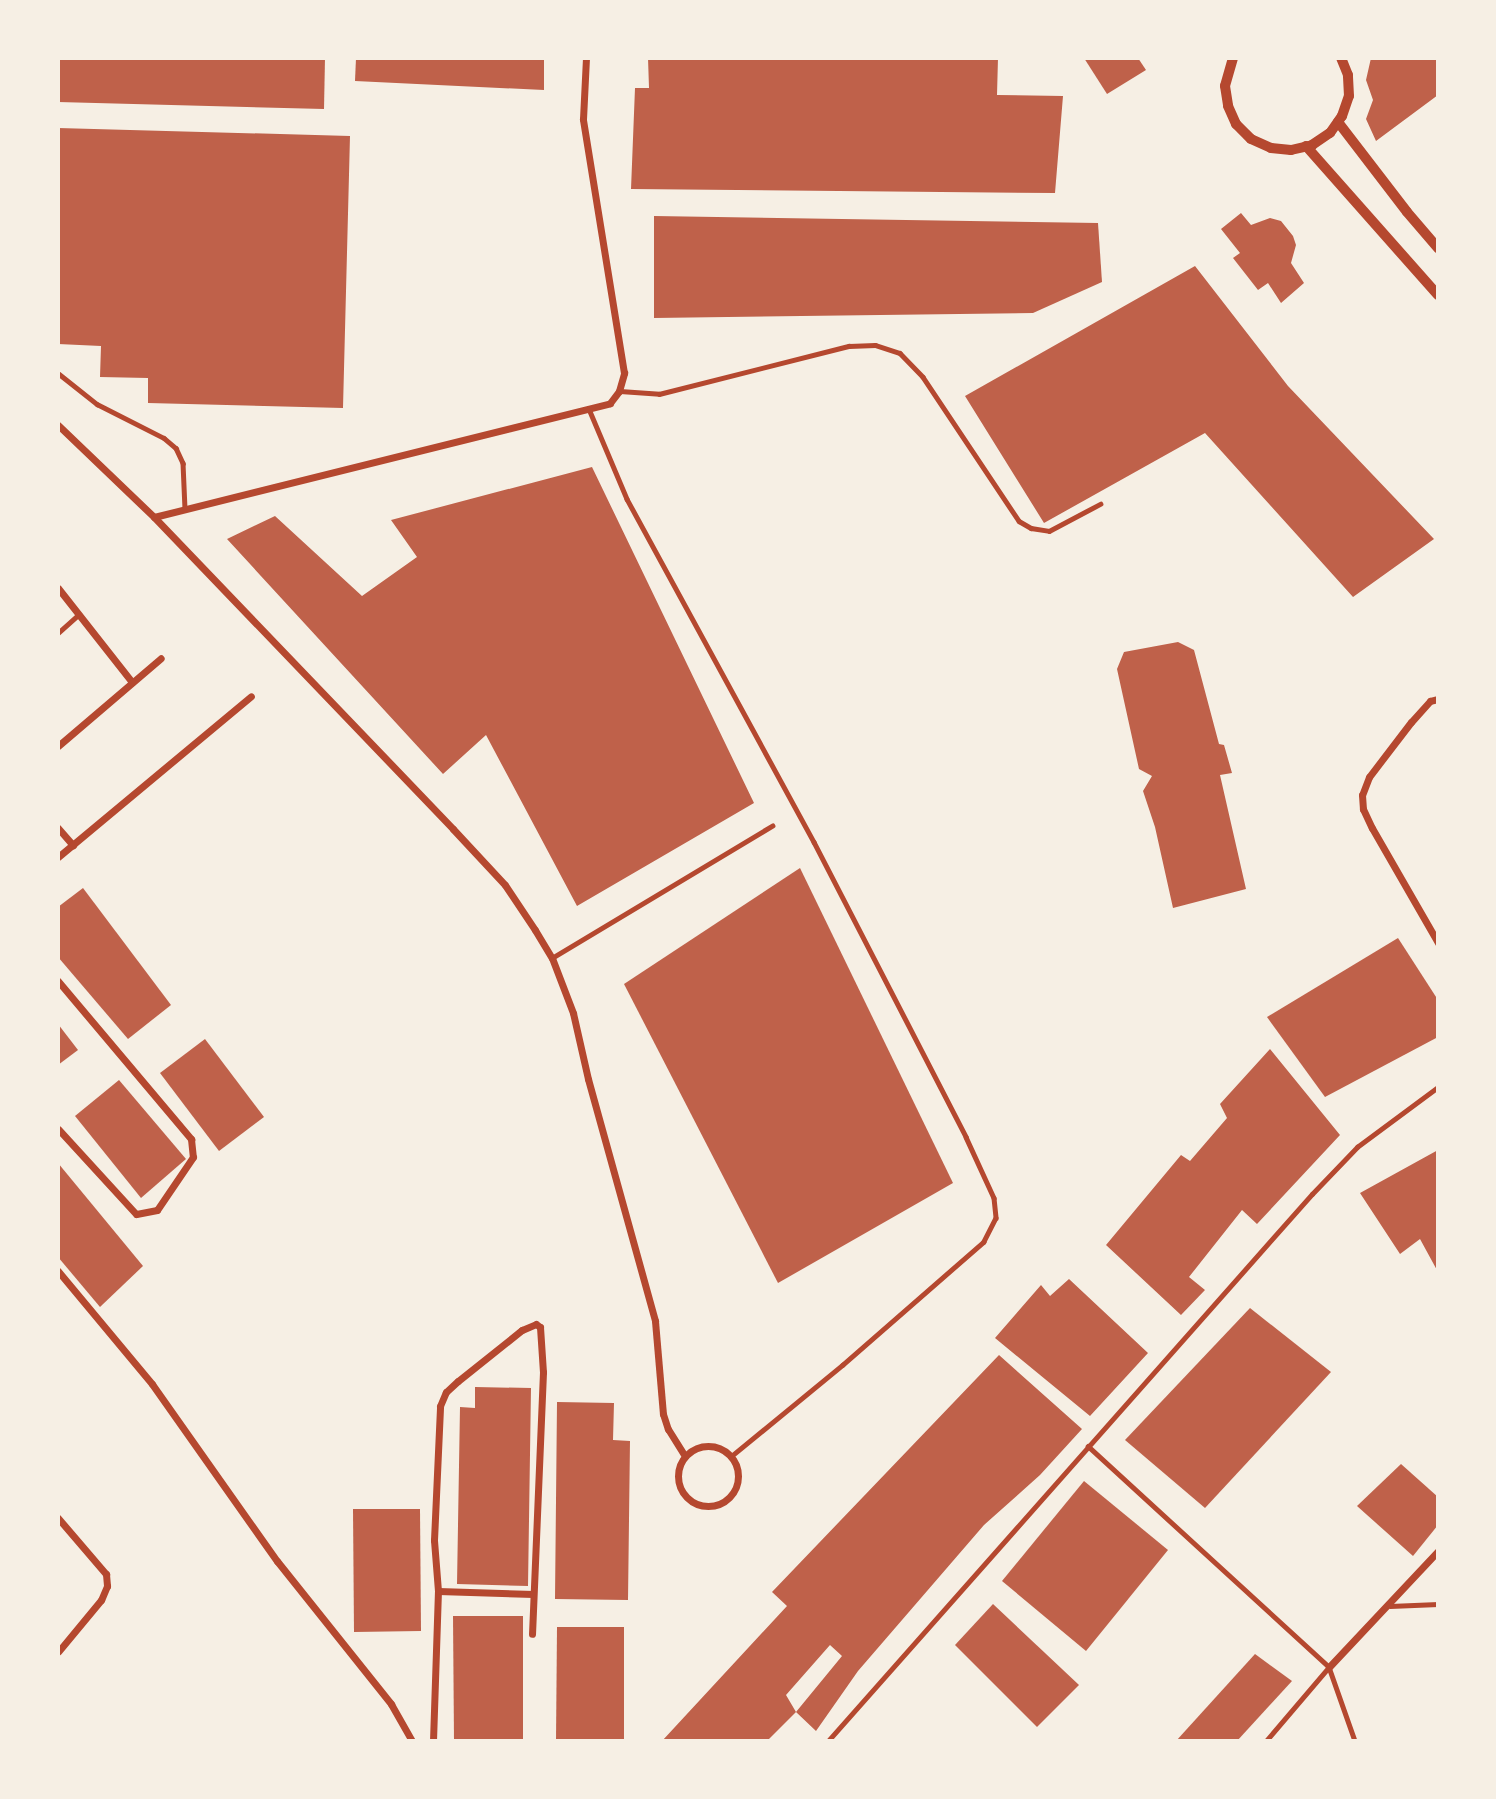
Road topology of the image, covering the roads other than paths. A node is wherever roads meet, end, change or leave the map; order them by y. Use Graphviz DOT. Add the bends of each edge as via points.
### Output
graph roads {
  1 [pos="586,58"];
  2 [pos="1233,58"];
  3 [pos="1341,58"];
  4 [pos="1338,122"];
  5 [pos="1306,146"];
  6 [pos="1438,248"];
  7 [pos="1438,295"];
  8 [pos="58,373"];
  9 [pos="619,391"];
  10 [pos="589,409"];
  11 [pos="58,425"];
  12 [pos="1100,504"];
  13 [pos="185,509"];
  14 [pos="154,517"];
  15 [pos="58,588"];
  16 [pos="79,615"];
  17 [pos="58,633"];
  18 [pos="161,658"];
  19 [pos="132,682"];
  20 [pos="251,696"];
  21 [pos="1438,699"];
  22 [pos="58,746"];
  23 [pos="772,826"];
  24 [pos="58,828"];
  25 [pos="73,845"];
  26 [pos="58,856"];
  27 [pos="1438,943"];
  28 [pos="552,958"];
  29 [pos="58,981"];
  30 [pos="1438,1087"];
  31 [pos="58,1129"];
  32 [pos="58,1271"];
  33 [pos="1087,1446"];
  34 [pos="685,1456"];
  35 [pos="731,1457"];
  36 [pos="58,1518"];
  37 [pos="1438,1551"];
  38 [pos="438,1591"];
  39 [pos="533,1594"];
  40 [pos="1438,1604"];
  41 [pos="1390,1606"];
  42 [pos="532,1634"];
  43 [pos="58,1653"];
  44 [pos="1329,1667"];
  45 [pos="412,1741"];
  46 [pos="433,1741"];
  47 [pos="828,1741"];
  48 [pos="1266,1741"];
  49 [pos="1355,1741"];
  1 -- 9 [label="street" via="583,119 624,373"];
  2 -- 5 [label="street" via="1225,86 1236,124 1251,139 1271,148"];
  3 -- 4 [label="street" via="1349,96"];
  4 -- 5 [label="street" via="1330,133"];
  4 -- 6 [label="street"];
  5 -- 7 [label="street"];
  8 -- 13 [label="lane" via="97,404 176,448 183,463"];
  9 -- 10 [label="street" via="610,403"];
  9 -- 12 [label="lane" via="659,394 849,346 875,345 900,354 923,377 1020,521 1049,531"];
  10 -- 13 [label="street"];
  10 -- 35 [label="lane" via="627,499 814,842 994,1198 996,1218 984,1242"];
  11 -- 14 [label="street"];
  13 -- 14 [label="street"];
  14 -- 28 [label="street" via="505,885"];
  15 -- 16 [label="street"];
  16 -- 17 [label="lane"];
  16 -- 19 [label="street"];
  18 -- 19 [label="street"];
  19 -- 22 [label="street"];
  20 -- 25 [label="street"];
  21 -- 27 [label="street" via="1430,701 1411,722 1369,777 1362,795 1372,828"];
  23 -- 28 [label="lane"];
  24 -- 25 [label="street"];
  25 -- 26 [label="street"];
  28 -- 34 [label="street" via="573,1013 642,1267 655,1321 663,1414"];
  29 -- 31 [label="street" via="191,1139 193,1157 157,1210 136,1214"];
  30 -- 33 [label="lane" via="1357,1147"];
  32 -- 45 [label="street" via="152,1384 277,1561 391,1704"];
  33 -- 44 [label="lane"];
  33 -- 47 [label="lane"];
  34 -- 35 [label="street" via="708,1446"];
  34 -- 35 [label="street" via="678,1471 680,1489 691,1502 708,1507 724,1502 735,1489 738,1473"];
  36 -- 43 [label="street" via="106,1574 107,1586"];
  37 -- 41 [label="street"];
  38 -- 39 [label="street"];
  38 -- 39 [label="street" via="433,1540 440,1406 458,1381 536,1324 540,1327 543,1372"];
  38 -- 46 [label="street"];
  39 -- 42 [label="street"];
  40 -- 41 [label="lane"];
  41 -- 44 [label="street"];
  44 -- 48 [label="lane"];
  44 -- 49 [label="lane"];
}
